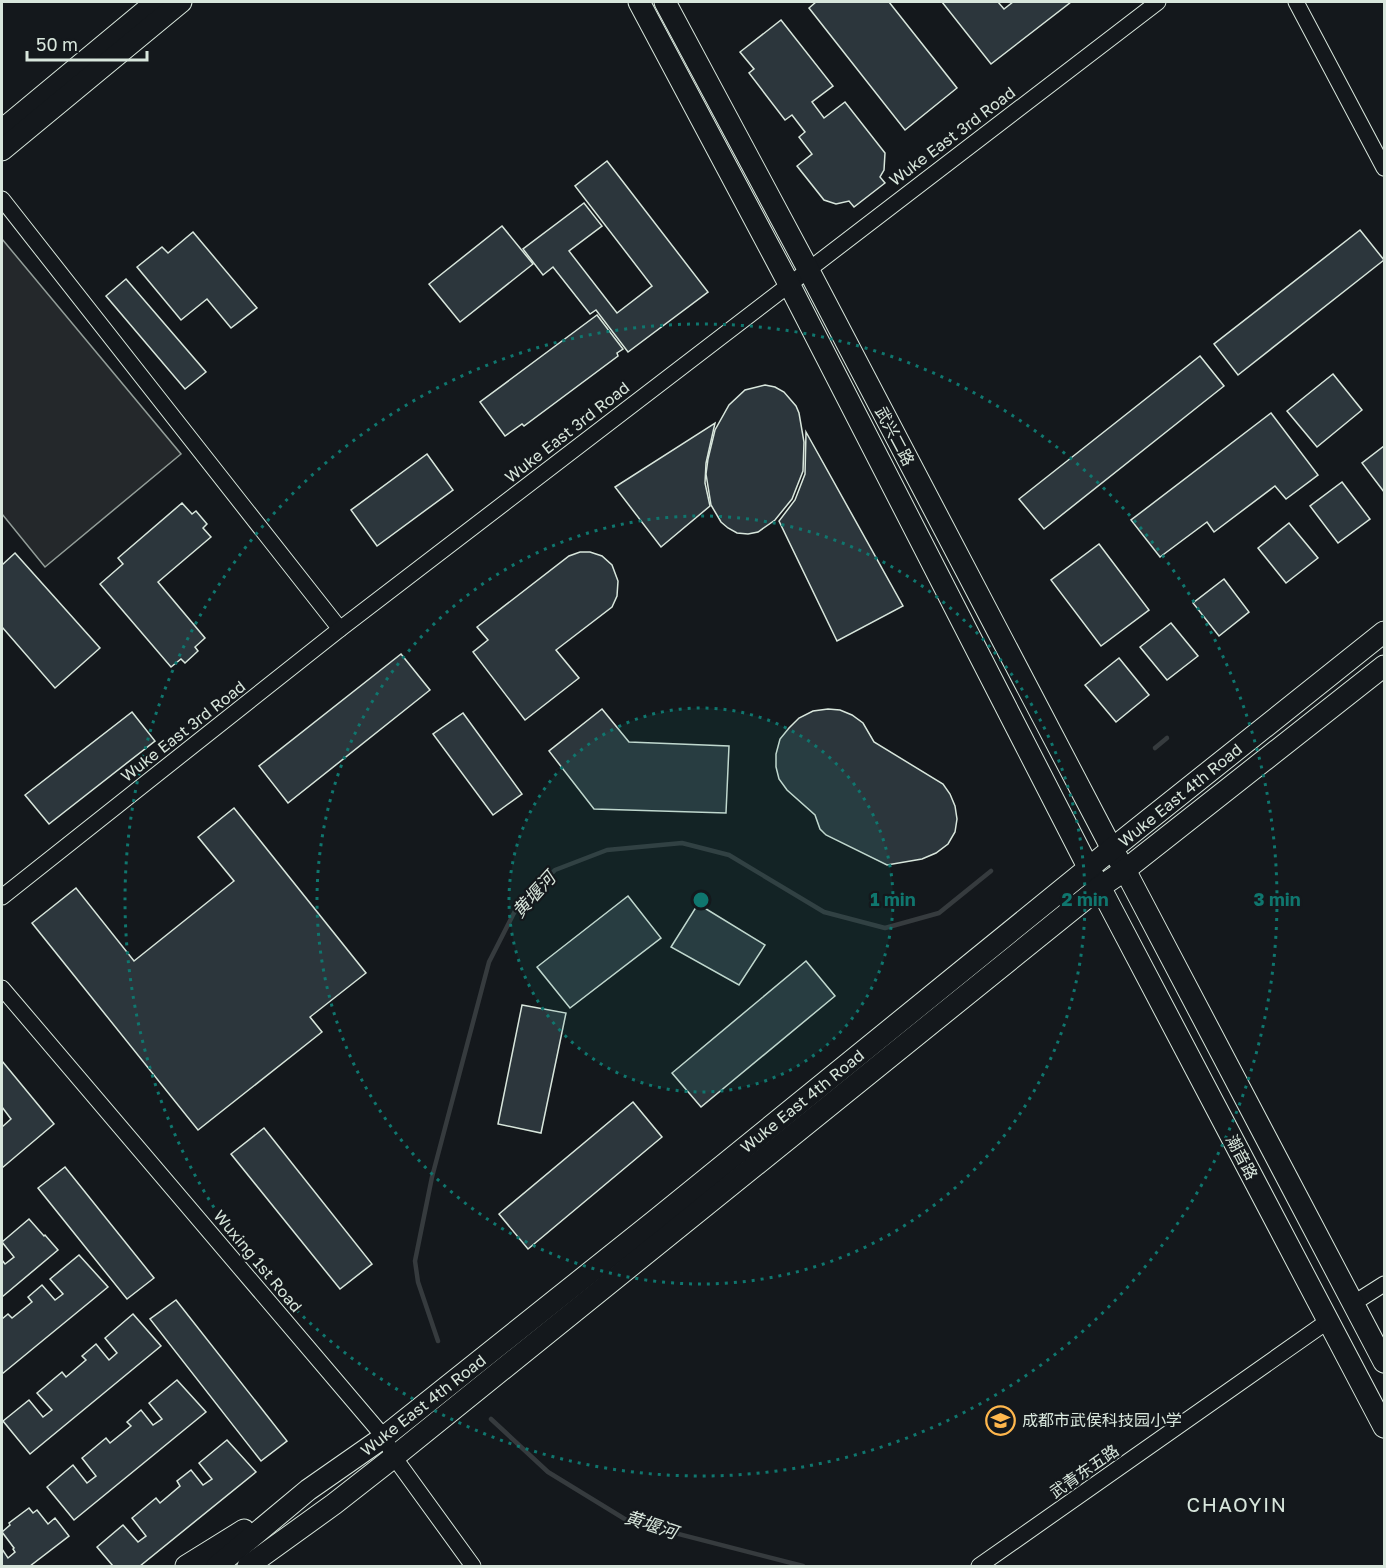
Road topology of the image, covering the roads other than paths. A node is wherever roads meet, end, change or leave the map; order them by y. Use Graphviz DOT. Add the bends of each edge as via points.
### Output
graph roads {
  1 [pos="156,2"];
  2 [pos="181,2"];
  3 [pos="639,2"];
  4 [pos="665,2"];
  5 [pos="1158,2"];
  6 [pos="1296,2"];
  7 [pos="2,130"];
  8 [pos="2,150"];
  9 [pos="1384,168"];
  10 [pos="2,200"];
  11 [pos="808,269"];
  12 [pos="789,284"];
  13 [pos="340,629"];
  14 [pos="1384,632"];
  15 [pos="1384,666"];
  16 [pos="1112,849"];
  17 [pos="1089,869"];
  18 [pos="1125,870"];
  19 [pos="1100,887"];
  20 [pos="2,897"];
  21 [pos="2,988"];
  22 [pos="1384,1284"];
  23 [pos="1354,1303"];
  24 [pos="1328,1321"];
  25 [pos="1384,1362"];
  26 [pos="1384,1427"];
  27 [pos="384,1437"];
  28 [pos="394,1456"];
  29 [pos="308,1490"];
  30 [pos="334,1504"];
  31 [pos="186,1566"];
  32 [pos="217,1566"];
  33 [pos="248,1566"];
  34 [pos="270,1566"];
  35 [pos="473,1566"];
  36 [pos="979,1566"];
  1 -- 7 [label="street"];
  2 -- 8 [label="street"];
  3 -- 12 [label="street, 潮音路"];
  4 -- 11 [label="street, 武兴二路"];
  5 -- 11 [label="street, Wuke East 3rd Road"];
  6 -- 9 [label="street"];
  10 -- 13 [label="street"];
  11 -- 12 [label="street, Wuke East 3rd Road"];
  11 -- 16 [label="street, 武兴二路"];
  12 -- 13 [label="street, Wuke East 3rd Road"];
  12 -- 17 [label="street, 潮音路"];
  13 -- 20 [label="street, Wuke East 3rd Road"];
  14 -- 16 [label="street, Wuke East 4th Road"];
  15 -- 18 [label="street, Wuke East 4th Road"];
  16 -- 17 [label="street, Wuke East 4th Road"];
  16 -- 18 [label="street, 武兴二路"];
  17 -- 19 [label="street, 潮音路"];
  17 -- 27 [label="street, Wuke East 4th Road"];
  18 -- 19 [label="street, Wuke East 4th Road"];
  18 -- 23 [label="street, 潮音路"];
  19 -- 24 [label="street, 潮音路"];
  19 -- 28 [label="street, Wuke East 4th Road"];
  21 -- 27 [label="street, Wuxing 1st Road"];
  22 -- 23 [label="street"];
  23 -- 25 [label="street, 潮音路"];
  24 -- 26 [label="street, 潮音路"];
  24 -- 36 [label="street, 武青东五路"];
  27 -- 28 [label="street, Wuxing 1st Road"];
  27 -- 29 [label="street, Wuke East 4th Road"];
  28 -- 30 [label="street, Wuke East 4th Road"];
  28 -- 35 [label="street, Wuxing 1st Road"];
  29 -- 31 [label="street"];
  29 -- 32 [label="street, Wuke East 4th Road"];
  30 -- 33 [label="street, Wuke East 4th Road"];
  30 -- 34 [label="street"];
}
